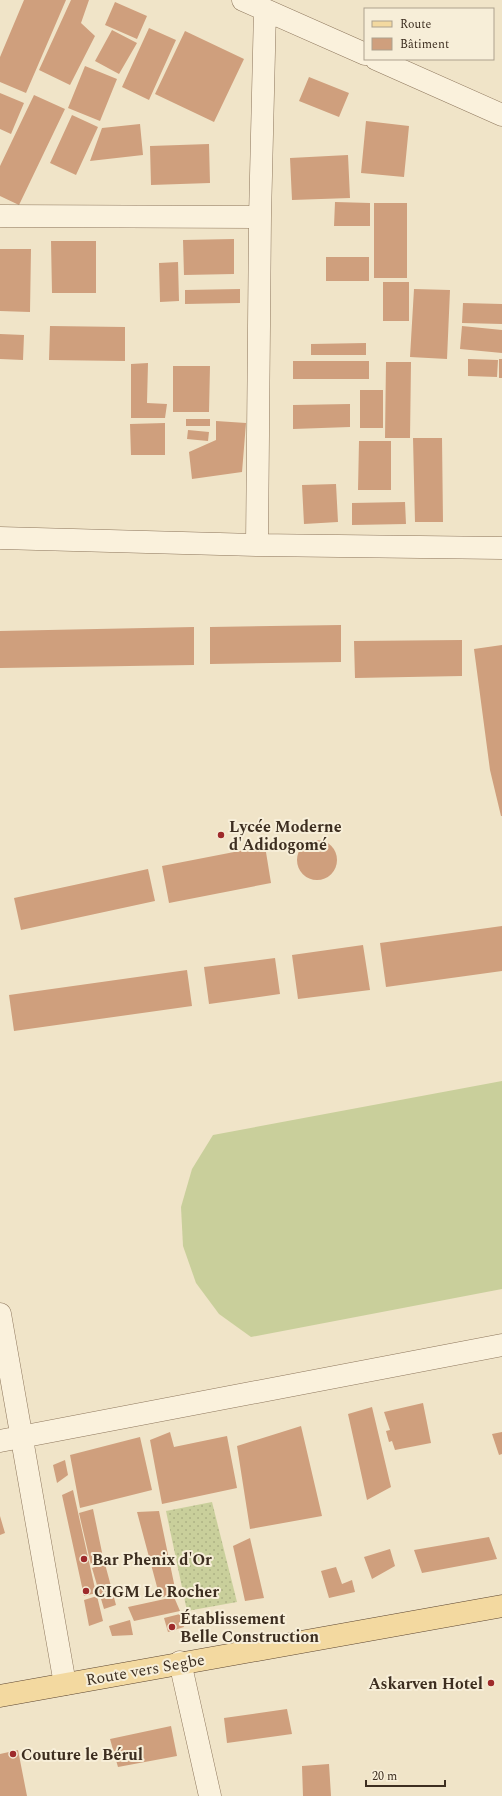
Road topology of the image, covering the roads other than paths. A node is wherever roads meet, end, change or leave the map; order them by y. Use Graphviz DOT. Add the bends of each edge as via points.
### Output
graph roads {
  1 [pos="243,0"];
  2 [pos="265,10"];
  3 [pos="364,54"];
  4 [pos="378,60"];
  5 [pos="502,115"];
  6 [pos="0,216"];
  7 [pos="260,217"];
  8 [pos="0,538"];
  9 [pos="257,545"];
  10 [pos="502,548"];
  11 [pos="0,1314"];
  12 [pos="502,1345"];
  13 [pos="22,1437"];
  14 [pos="0,1441"];
  15 [pos="502,1606"];
  16 [pos="180,1662"];
  17 [pos="65,1684"];
  18 [pos="0,1696"];
  19 [pos="210,1796"];
  1 -- 2 [label="street"];
  2 -- 3 [label="street"];
  2 -- 7 [label="street"];
  4 -- 5 [label="street"];
  6 -- 7 [label="street"];
  7 -- 9 [label="street"];
  8 -- 9 [label="street"];
  9 -- 10 [label="street"];
  11 -- 13 [label="street"];
  12 -- 13 [label="street"];
  13 -- 14 [label="street"];
  13 -- 17 [label="street"];
  15 -- 16 [label="main road, Route vers Segbe"];
  16 -- 17 [label="main road, Route vers Segbe"];
  16 -- 19 [label="street"];
  17 -- 18 [label="main road, Route vers Segbe"];
}
